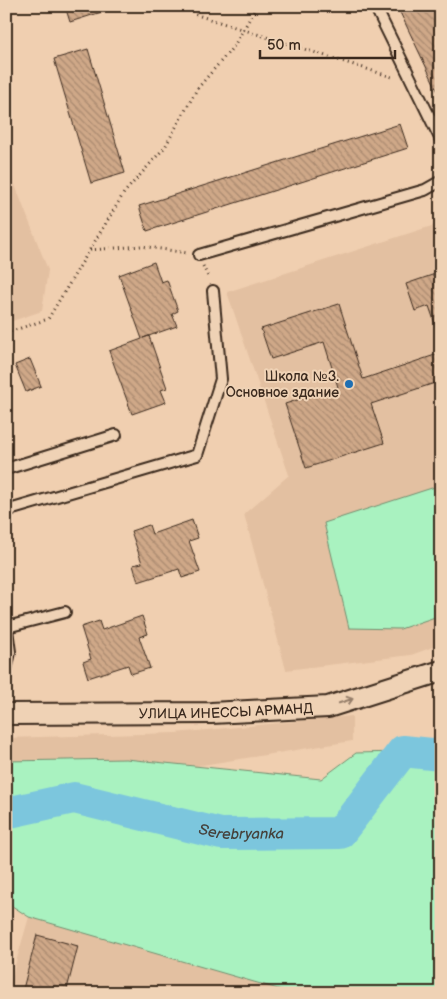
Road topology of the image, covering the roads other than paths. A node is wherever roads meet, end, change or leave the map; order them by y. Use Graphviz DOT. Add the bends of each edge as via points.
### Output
graph roads {
  1 [pos="375,6"];
  2 [pos="441,140"];
  3 [pos="441,180"];
  4 [pos="199,255"];
  5 [pos="213,291"];
  6 [pos="116,435"];
  7 [pos="6,469"];
  8 [pos="6,511"];
  9 [pos="64,612"];
  10 [pos="6,622"];
  11 [pos="7,627"];
  12 [pos="6,670"];
  13 [pos="441,671"];
  14 [pos="6,714"];
  1 -- 2 [label="lane"];
  3 -- 4 [label="lane" via="426,190"];
  5 -- 8 [label="lane" via="221,379 197,455"];
  6 -- 7 [label="lane"];
  9 -- 11 [label="lane"];
  10 -- 11 [label="lane"];
  11 -- 12 [label="lane" via="10,652"];
  14 -- 13 [label="street, УЛИЦА ИНЕССЫ АРМАНД, one-way" via="211,713 328,707"];
}
